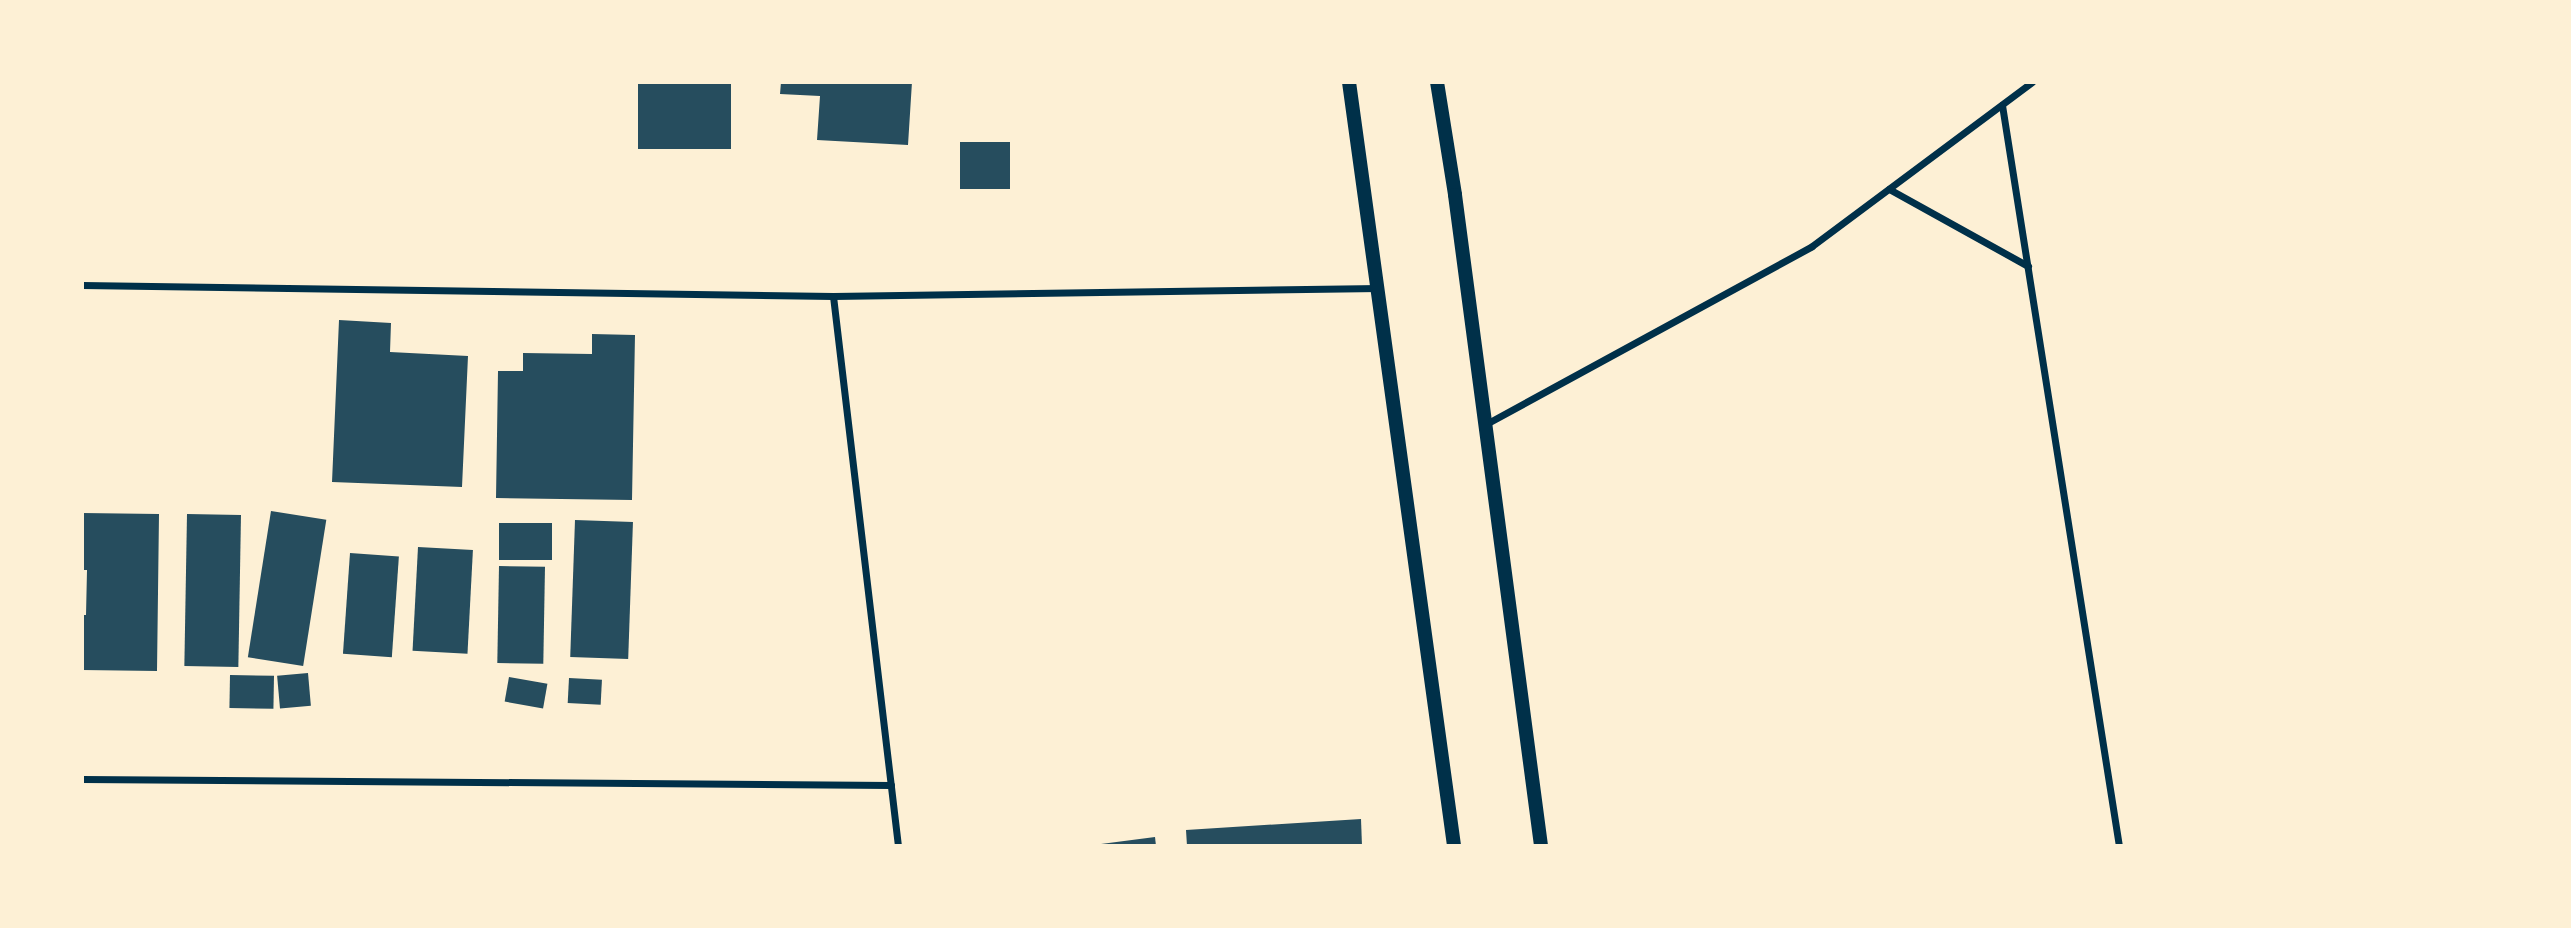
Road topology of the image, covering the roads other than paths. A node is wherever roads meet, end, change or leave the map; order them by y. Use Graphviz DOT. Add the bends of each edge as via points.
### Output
graph roads {
  1 [pos="1349,82"];
  2 [pos="1437,82"];
  3 [pos="2032,82"];
  4 [pos="2002,105"];
  5 [pos="1889,189"];
  6 [pos="2028,266"];
  7 [pos="82,285"];
  8 [pos="1380,288"];
  9 [pos="833,296"];
  10 [pos="1486,424"];
  11 [pos="82,779"];
  12 [pos="891,785"];
  13 [pos="898,846"];
  14 [pos="1454,846"];
  15 [pos="1541,846"];
  16 [pos="2119,846"];
  1 -- 8 [label="main road"];
  2 -- 10 [label="main road"];
  3 -- 4 [label="street"];
  4 -- 5 [label="street"];
  4 -- 6 [label="street"];
  5 -- 6 [label="street"];
  5 -- 10 [label="street" via="1812,246"];
  6 -- 16 [label="street"];
  7 -- 9 [label="street"];
  8 -- 9 [label="street"];
  8 -- 14 [label="main road"];
  9 -- 12 [label="street"];
  10 -- 15 [label="main road"];
  11 -- 12 [label="street"];
  12 -- 13 [label="street"];
}
